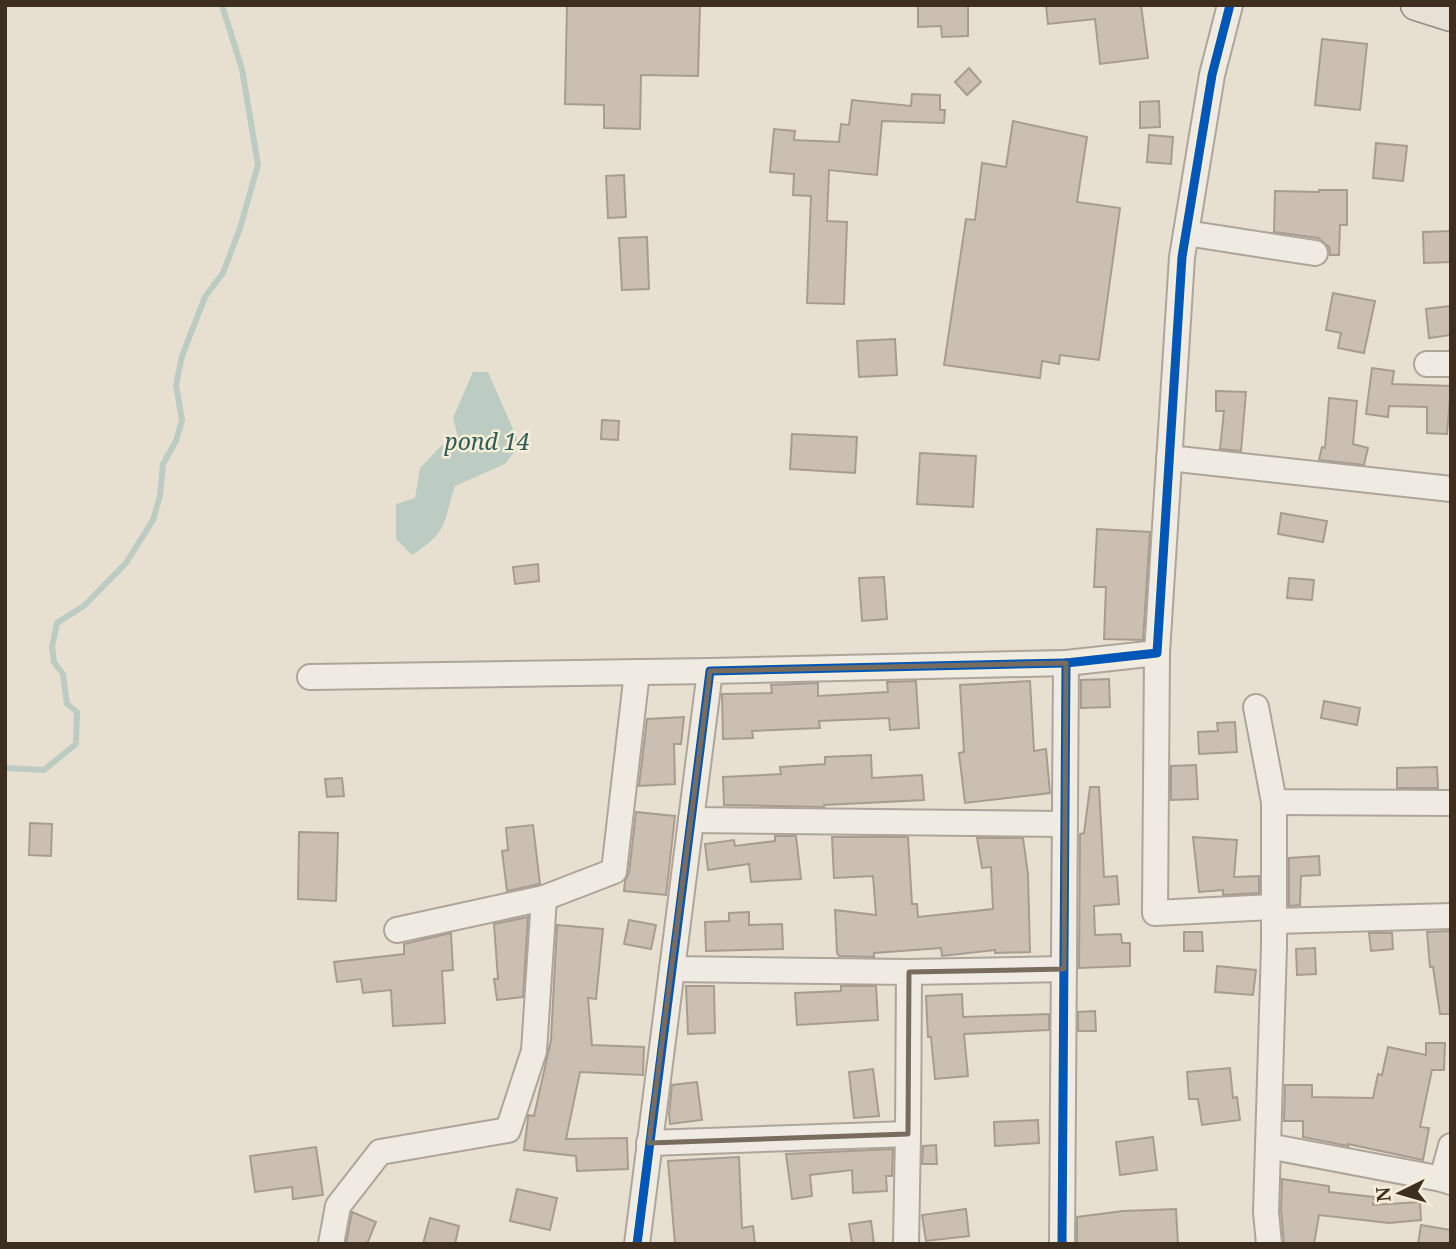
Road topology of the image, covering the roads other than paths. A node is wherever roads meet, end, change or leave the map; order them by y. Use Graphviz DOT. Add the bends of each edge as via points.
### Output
graph roads {
  1 [pos="1230,5"];
  2 [pos="1416,5"];
  3 [pos="1451,16"];
  4 [pos="1186,233"];
  5 [pos="1315,253"];
  6 [pos="1169,458"];
  7 [pos="1451,489"];
  8 [pos="1157,653"];
  9 [pos="1066,663"];
  10 [pos="710,671"];
  11 [pos="637,672"];
  12 [pos="310,677"];
  13 [pos="1256,707"];
  14 [pos="1274,802"];
  15 [pos="1451,803"];
  16 [pos="691,820"];
  17 [pos="1065,824"];
  18 [pos="544,898"];
  19 [pos="1274,914"];
  20 [pos="1451,916"];
  21 [pos="397,930"];
  22 [pos="672,969"];
  23 [pos="1064,969"];
  24 [pos="909,972"];
  25 [pos="908,1134"];
  26 [pos="649,1143"];
  27 [pos="1268,1146"];
  28 [pos="1451,1146"];
  29 [pos="1446,1180"];
  30 [pos="331,1244"];
  31 [pos="637,1244"];
  32 [pos="906,1244"];
  33 [pos="1062,1244"];
  34 [pos="1269,1244"];
  1 -- 4 [label="street" via="1212,75"];
  2 -- 3 [label="main road"];
  4 -- 5 [label="street"];
  4 -- 6 [label="street"];
  6 -- 7 [label="street"];
  6 -- 8 [label="street"];
  8 -- 9 [label="street"];
  8 -- 19 [label="street" via="1155,913"];
  9 -- 10 [label="street"];
  9 -- 17 [label="street"];
  10 -- 11 [label="street"];
  10 -- 16 [label="street"];
  11 -- 12 [label="street"];
  11 -- 18 [label="street" via="614,871"];
  13 -- 14 [label="street"];
  14 -- 15 [label="street"];
  14 -- 19 [label="street"];
  16 -- 17 [label="street"];
  16 -- 22 [label="street"];
  17 -- 23 [label="street"];
  18 -- 21 [label="street"];
  18 -- 30 [label="street" via="534,1051 508,1130 380,1152 338,1206"];
  19 -- 20 [label="street"];
  19 -- 27 [label="street"];
  22 -- 24 [label="street"];
  22 -- 26 [label="street"];
  23 -- 24 [label="street"];
  23 -- 33 [label="street"];
  24 -- 25 [label="street"];
  25 -- 26 [label="street"];
  25 -- 32 [label="street"];
  26 -- 31 [label="street"];
  27 -- 29 [label="street"];
  27 -- 34 [label="street"];
  28 -- 29 [label="street"];
}
